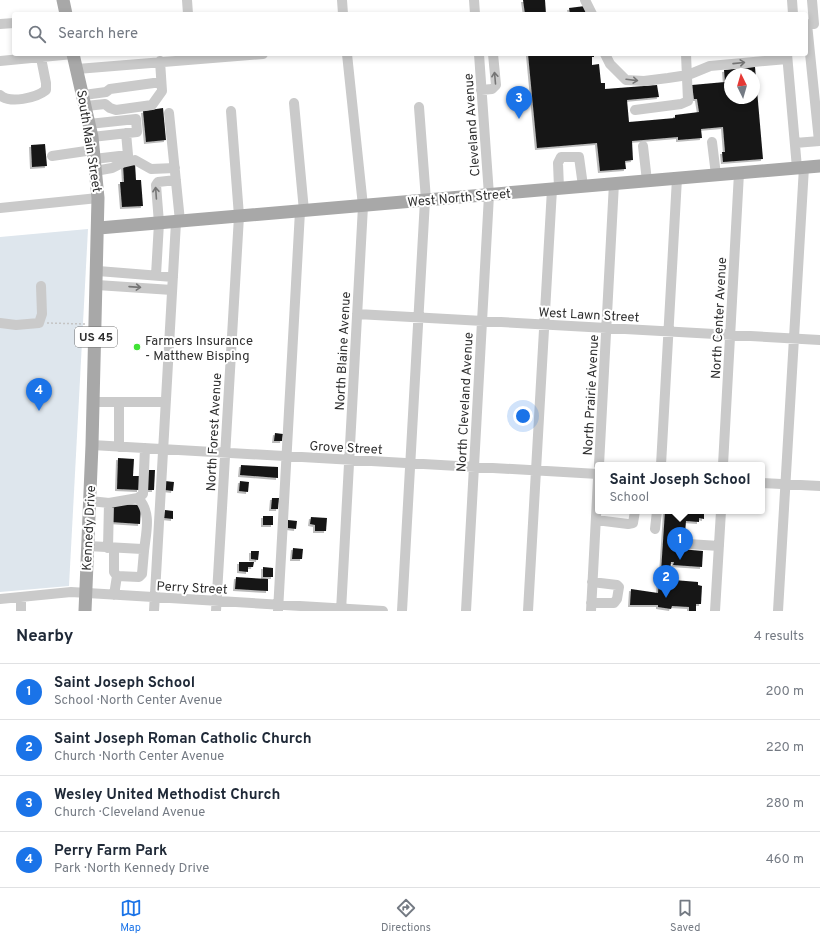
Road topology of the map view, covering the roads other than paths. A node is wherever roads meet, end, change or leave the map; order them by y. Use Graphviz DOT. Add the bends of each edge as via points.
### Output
graph roads {
  1 [pos="63,0"];
  2 [pos="187,0"];
  3 [pos="342,0"];
  4 [pos="474,0"];
  5 [pos="585,0"];
  6 [pos="792,0"];
  7 [pos="812,0"];
  8 [pos="66,12"];
  9 [pos="188,12"];
  10 [pos="343,12"];
  11 [pos="475,12"];
  12 [pos="591,12"];
  13 [pos="793,12"];
  14 [pos="12,23"];
  15 [pos="0,24"];
  16 [pos="812,24"];
  17 [pos="56,56"];
  18 [pos="74,56"];
  19 [pos="190,56"];
  20 [pos="347,56"];
  21 [pos="478,56"];
  22 [pos="493,56"];
  23 [pos="607,56"];
  24 [pos="686,56"];
  25 [pos="787,56"];
  26 [pos="40,58"];
  27 [pos="0,61"];
  28 [pos="160,61"];
  29 [pos="77,69"];
  30 [pos="688,75"];
  31 [pos="161,82"];
  32 [pos="481,90"];
  33 [pos="0,95"];
  34 [pos="85,101"];
  35 [pos="294,102"];
  36 [pos="419,107"];
  37 [pos="635,110"];
  38 [pos="231,111"];
  39 [pos="169,113"];
  40 [pos="90,130"];
  41 [pos="126,133"];
  42 [pos="820,141"];
  43 [pos="712,142"];
  44 [pos="795,142"];
  45 [pos="643,146"];
  46 [pos="52,156"];
  47 [pos="94,160"];
  48 [pos="820,166"];
  49 [pos="175,168"];
  50 [pos="800,168"];
  51 [pos="740,173"];
  52 [pos="716,175"];
  53 [pos="677,178"];
  54 [pos="176,180"];
  55 [pos="647,181"];
  56 [pos="614,184"];
  57 [pos="583,186"];
  58 [pos="556,189"];
  59 [pos="489,195"];
  60 [pos="98,198"];
  61 [pos="426,200"];
  62 [pos="363,206"];
  63 [pos="0,208"];
  64 [pos="302,211"];
  65 [pos="238,216"];
  66 [pos="178,222"];
  67 [pos="159,223"];
  68 [pos="99,228"];
  69 [pos="98,271"];
  70 [pos="156,275"];
  71 [pos="173,277"];
  72 [pos="97,284"];
  73 [pos="41,286"];
  74 [pos="172,290"];
  75 [pos="357,314"];
  76 [pos="419,318"];
  77 [pos="482,321"];
  78 [pos="0,323"];
  79 [pos="544,324"];
  80 [pos="606,328"];
  81 [pos="668,332"];
  82 [pos="730,335"];
  83 [pos="794,339"];
  84 [pos="820,340"];
  85 [pos="94,402"];
  86 [pos="119,402"];
  87 [pos="166,402"];
  88 [pos="92,445"];
  89 [pos="119,447"];
  90 [pos="145,448"];
  91 [pos="163,449"];
  92 [pos="225,453"];
  93 [pos="286,456"];
  94 [pos="349,460"];
  95 [pos="599,462"];
  96 [pos="661,462"];
  97 [pos="723,462"];
  98 [pos="410,463"];
  99 [pos="474,467"];
  100 [pos="536,470"];
  101 [pos="595,474"];
  102 [pos="765,483"];
  103 [pos="786,484"];
  104 [pos="820,486"];
  105 [pos="138,498"];
  106 [pos="90,501"];
  107 [pos="109,503"];
  108 [pos="596,514"];
  109 [pos="634,514"];
  110 [pos="657,514"];
  111 [pos="721,514"];
  112 [pos="596,520"];
  113 [pos="655,529"];
  114 [pos="688,544"];
  115 [pos="88,546"];
  116 [pos="719,546"];
  117 [pos="111,548"];
  118 [pos="144,551"];
  119 [pos="117,576"];
  120 [pos="592,582"];
  121 [pos="86,594"];
  122 [pos="114,595"];
  123 [pos="21,597"];
  124 [pos="154,598"];
  125 [pos="0,599"];
  126 [pos="216,606"];
  127 [pos="591,607"];
  128 [pos="278,608"];
  129 [pos="341,610"];
  130 [pos="21,611"];
  131 [pos="85,611"];
  132 [pos="154,611"];
  133 [pos="383,611"];
  134 [pos="402,611"];
  135 [pos="466,611"];
  136 [pos="528,611"];
  137 [pos="715,611"];
  138 [pos="778,611"];
  1 -- 8 [label="main road"];
  2 -- 9 [label="street"];
  3 -- 10 [label="street"];
  4 -- 11 [label="street"];
  5 -- 12 [label="street"];
  6 -- 13 [label="street"];
  7 -- 16 [label="street"];
  14 -- 15 [label="street"];
  16 -- 42 [label="street"];
  17 -- 26 [label="street"];
  18 -- 29 [label="main road, South Main Street / US 45"];
  19 -- 28 [label="street"];
  20 -- 62 [label="street, North Blaine Avenue"];
  21 -- 32 [label="street, Cleveland Avenue"];
  32 -- 22 [label="street, one-way" via="492,89 496,85"];
  23 -- 30 [label="street, one-way" via="610,64 626,80 644,81"];
  24 -- 30 [label="street"];
  30 -- 25 [label="street, one-way" via="710,66"];
  25 -- 44 [label="street"];
  26 -- 27 [label="street"];
  26 -- 33 [label="street" via="46,90 40,95 10,100"];
  28 -- 29 [label="street"];
  28 -- 31 [label="street"];
  29 -- 34 [label="main road, South Main Street / US 45"];
  30 -- 37 [label="street" via="688,101"];
  31 -- 34 [label="street" via="110,89"];
  31 -- 34 [label="street" via="160,95 148,107 116,110 105,104"];
  32 -- 59 [label="street, Cleveland Avenue"];
  34 -- 40 [label="main road, South Main Street / US 45"];
  35 -- 64 [label="street"];
  36 -- 61 [label="street"];
  38 -- 65 [label="street, North Forest Avenue"];
  39 -- 49 [label="street"];
  40 -- 41 [label="street"];
  40 -- 41 [label="street" via="136,119 137,132"];
  40 -- 47 [label="main road, South Main Street / US 45"];
  41 -- 47 [label="street" via="128,155"];
  42 -- 44 [label="street"];
  43 -- 52 [label="street"];
  44 -- 50 [label="street"];
  45 -- 55 [label="street"];
  46 -- 47 [label="street"];
  47 -- 49 [label="street" via="112,168 134,160 151,169"];
  47 -- 60 [label="main road, South Main Street / US 45"];
  48 -- 50 [label="main road, West North Street"];
  49 -- 54 [label="street"];
  50 -- 51 [label="main road, West North Street"];
  50 -- 83 [label="street"];
  51 -- 52 [label="main road, West North Street"];
  51 -- 82 [label="street, North Center Avenue"];
  52 -- 53 [label="main road, West North Street"];
  53 -- 55 [label="main road, West North Street"];
  53 -- 81 [label="street"];
  54 -- 66 [label="street"];
  67 -- 54 [label="street, one-way" via="156,185 158,182"];
  55 -- 56 [label="main road, West North Street"];
  56 -- 57 [label="main road, West North Street"];
  56 -- 80 [label="street, North Prairie Avenue"];
  57 -- 58 [label="main road, West North Street"];
  57 -- 58 [label="street" via="579,156 561,157 558,163"];
  58 -- 59 [label="main road, West North Street"];
  58 -- 79 [label="street"];
  59 -- 61 [label="main road, West North Street"];
  59 -- 77 [label="street, North Cleveland Avenue"];
  60 -- 63 [label="street"];
  60 -- 68 [label="main road, South Main Street / US 45"];
  61 -- 62 [label="main road, West North Street"];
  61 -- 76 [label="street"];
  62 -- 64 [label="main road, West North Street"];
  62 -- 75 [label="street, North Blaine Avenue"];
  64 -- 65 [label="main road, West North Street"];
  64 -- 93 [label="street"];
  65 -- 66 [label="main road, West North Street"];
  65 -- 92 [label="street, North Forest Avenue"];
  66 -- 67 [label="main road, West North Street"];
  66 -- 71 [label="street"];
  67 -- 68 [label="main road, West North Street"];
  67 -- 70 [label="street"];
  68 -- 69 [label="main road, US 45"];
  69 -- 70 [label="street"];
  69 -- 72 [label="main road, US 45"];
  70 -- 71 [label="street"];
  71 -- 74 [label="street"];
  72 -- 74 [label="street, one-way"];
  72 -- 85 [label="main road, US 45"];
  73 -- 78 [label="street" via="42,314 39,323"];
  74 -- 87 [label="street"];
  75 -- 76 [label="street, West Lawn Street"];
  75 -- 94 [label="street, North Blaine Avenue"];
  76 -- 77 [label="street, West Lawn Street"];
  76 -- 98 [label="street"];
  77 -- 79 [label="street, West Lawn Street"];
  77 -- 99 [label="street, North Cleveland Avenue"];
  79 -- 80 [label="street, West Lawn Street"];
  79 -- 100 [label="street"];
  80 -- 81 [label="street, West Lawn Street"];
  80 -- 95 [label="street, North Prairie Avenue"];
  81 -- 82 [label="street, West Lawn Street"];
  81 -- 96 [label="street"];
  82 -- 83 [label="street, West Lawn Street"];
  82 -- 97 [label="street, North Center Avenue"];
  83 -- 84 [label="street, West Lawn Street"];
  83 -- 103 [label="street"];
  85 -- 86 [label="street"];
  85 -- 88 [label="main road, US 45"];
  86 -- 87 [label="street"];
  86 -- 89 [label="street"];
  87 -- 91 [label="street"];
  88 -- 89 [label="street, Grove Street"];
  88 -- 106 [label="main road, Kennedy Drive / US 45"];
  89 -- 90 [label="street, Grove Street"];
  90 -- 91 [label="street, Grove Street"];
  90 -- 105 [label="street" via="143,494"];
  91 -- 92 [label="street, Grove Street"];
  91 -- 124 [label="street"];
  92 -- 93 [label="street, Grove Street"];
  92 -- 126 [label="street, North Forest Avenue"];
  93 -- 94 [label="street, Grove Street"];
  93 -- 128 [label="street"];
  94 -- 98 [label="street, Grove Street"];
  94 -- 129 [label="street, North Blaine Avenue"];
  98 -- 99 [label="street, Grove Street"];
  98 -- 134 [label="street"];
  99 -- 100 [label="street, Grove Street"];
  99 -- 135 [label="street, North Cleveland Avenue"];
  100 -- 101 [label="street, Grove Street"];
  100 -- 136 [label="street"];
  102 -- 103 [label="street"];
  103 -- 104 [label="street"];
  103 -- 138 [label="street"];
  105 -- 107 [label="street"];
  105 -- 118 [label="street" via="147,512"];
  106 -- 107 [label="street"];
  106 -- 115 [label="main road, Kennedy Drive / US 45"];
  107 -- 117 [label="street"];
  108 -- 112 [label="street"];
  109 -- 112 [label="street" via="633,523 628,524"];
  110 -- 113 [label="street"];
  111 -- 116 [label="street"];
  112 -- 120 [label="street"];
  114 -- 116 [label="street"];
  115 -- 117 [label="street"];
  115 -- 121 [label="main road, Kennedy Drive / US 45"];
  116 -- 137 [label="street"];
  117 -- 118 [label="street" via="140,548"];
  117 -- 119 [label="street" via="114,572"];
  118 -- 119 [label="street" via="142,574 139,577"];
  119 -- 122 [label="street"];
  120 -- 127 [label="street"];
  120 -- 127 [label="street" via="619,587 614,603"];
  121 -- 122 [label="street, Perry Street"];
  121 -- 123 [label="street, Perry Street" via="71,592"];
  121 -- 131 [label="main road, Kennedy Drive / US 45"];
  122 -- 124 [label="street, Perry Street"];
  123 -- 125 [label="street, Perry Street"];
  123 -- 130 [label="street"];
  124 -- 126 [label="street, Perry Street"];
  124 -- 132 [label="street"];
  126 -- 128 [label="street, Perry Street"];
  128 -- 129 [label="street, Perry Street"];
  129 -- 133 [label="street, Perry Street"];
}
